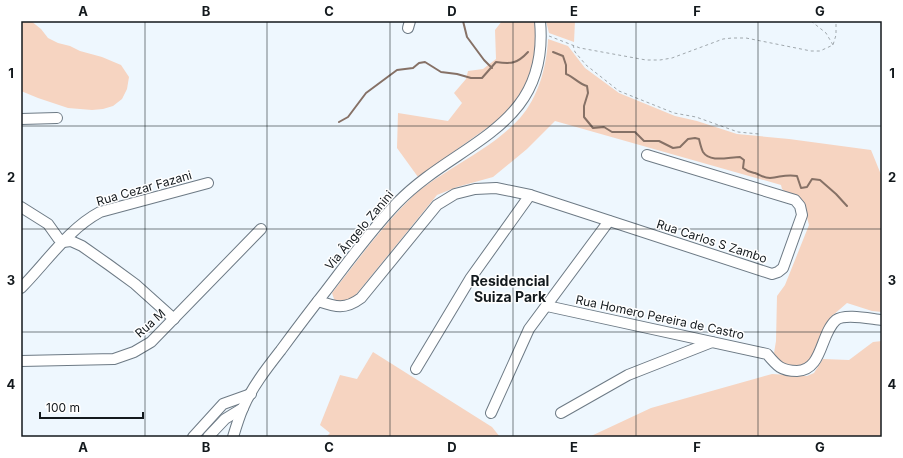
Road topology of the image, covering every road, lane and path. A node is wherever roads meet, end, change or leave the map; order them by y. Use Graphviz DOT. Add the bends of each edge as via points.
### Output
graph roads {
  1 [pos="540,21"];
  2 [pos="810,21"];
  3 [pos="836,21"];
  4 [pos="541,33"];
  5 [pos="573,45"];
  6 [pos="833,45"];
  7 [pos="57,118"];
  8 [pos="21,119"];
  9 [pos="759,134"];
  10 [pos="646,155"];
  11 [pos="208,183"];
  12 [pos="530,195"];
  13 [pos="21,207"];
  14 [pos="609,221"];
  15 [pos="261,229"];
  16 [pos="63,242"];
  17 [pos="21,288"];
  18 [pos="318,301"];
  19 [pos="547,306"];
  20 [pos="174,319"];
  21 [pos="882,320"];
  22 [pos="712,342"];
  23 [pos="21,361"];
  24 [pos="416,369"];
  25 [pos="250,394"];
  26 [pos="243,408"];
  27 [pos="491,413"];
  28 [pos="561,413"];
  29 [pos="192,437"];
  30 [pos="208,437"];
  31 [pos="234,437"];
  1 -- 4 [label="street, Via Ângelo Zanini"];
  2 -- 6 [label="path" via="826,33"];
  3 -- 6 [label="path"];
  4 -- 5 [label="path"];
  4 -- 18 [label="street, Via Ângelo Zanini" via="536,72 520,105 494,131 399,201 367,237"];
  5 -- 6 [label="path" via="646,60 672,58 732,38 746,38 811,51 827,49"];
  5 -- 9 [label="path" via="575,52 586,65 619,91 674,113 696,117 738,132"];
  7 -- 8 [label="street"];
  10 -- 14 [label="street, Rua Carlos S Zambo" via="795,200 802,215 783,268 772,274"];
  11 -- 16 [label="street, Rua Cezar Fazani" via="100,212"];
  12 -- 14 [label="street, Rua Carlos S Zambo"];
  12 -- 18 [label="street, Rua Carlos S Zambo" via="496,188 455,194 437,204 361,298 345,306 334,306"];
  12 -- 24 [label="street" via="470,279"];
  13 -- 16 [label="street" via="48,224"];
  14 -- 19 [label="street"];
  15 -- 20 [label="street, Rua M"];
  16 -- 17 [label="street, Rua Cezar Fazani"];
  16 -- 20 [label="street" via="71,241 82,246 135,284"];
  18 -- 25 [label="street, Via Ângelo Zanini"];
  19 -- 22 [label="street, Rua Homero Pereira de Castro"];
  19 -- 27 [label="street" via="529,328"];
  20 -- 23 [label="street, Rua M" via="151,342 114,359"];
  21 -- 22 [label="street, Rua Homero Pereira de Castro" via="847,316 837,319 812,366 805,371 787,371 778,367 767,354"];
  22 -- 28 [label="street" via="628,375"];
  25 -- 26 [label="street, Via Ângelo Zanini"];
  25 -- 29 [label="street" via="223,404"];
  26 -- 30 [label="street" via="225,419"];
  26 -- 31 [label="street, Via Ângelo Zanini"];
}
